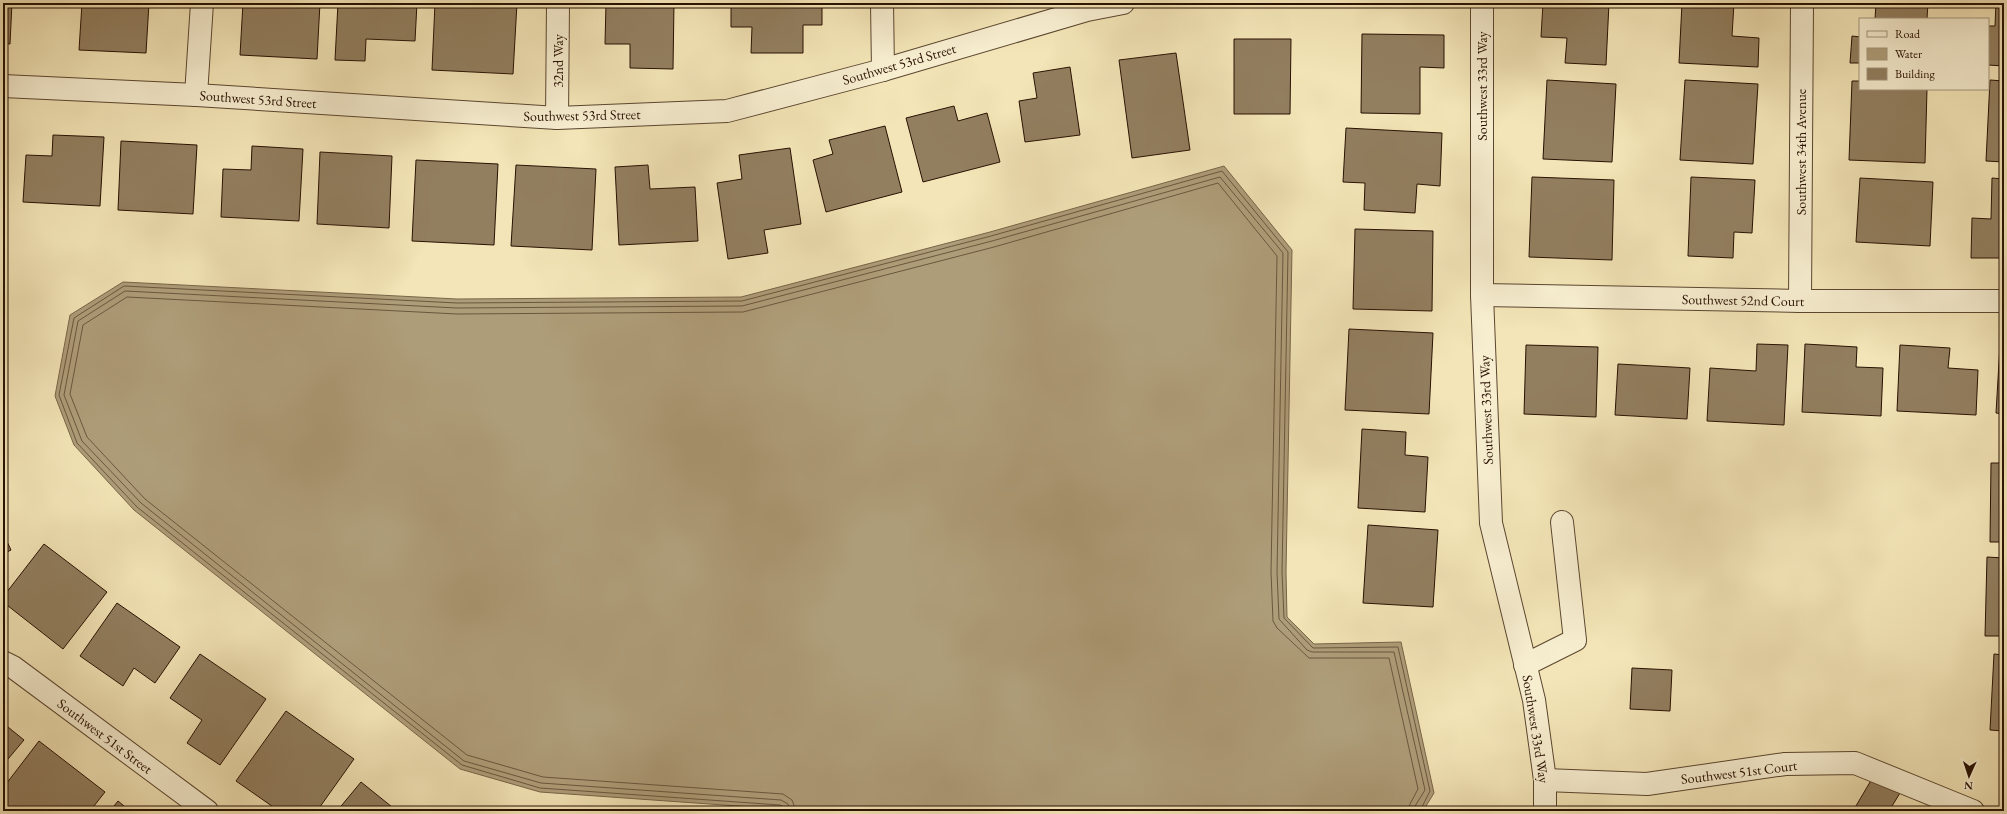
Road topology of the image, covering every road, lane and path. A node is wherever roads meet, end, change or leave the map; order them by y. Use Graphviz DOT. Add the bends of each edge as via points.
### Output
graph roads {
  1 [pos="202,3"];
  2 [pos="558,3"];
  3 [pos="882,3"];
  4 [pos="1123,3"];
  5 [pos="1482,3"];
  6 [pos="1802,3"];
  7 [pos="883,70"];
  8 [pos="3,86"];
  9 [pos="196,95"];
  10 [pos="557,118"];
  11 [pos="1482,295"];
  12 [pos="1800,301"];
  13 [pos="2004,301"];
  14 [pos="1562,522"];
  15 [pos="3,662"];
  16 [pos="1525,665"];
  17 [pos="1545,780"];
  18 [pos="207,811"];
  19 [pos="1545,811"];
  20 [pos="1973,811"];
  1 -- 9 [label="street"];
  2 -- 10 [label="street, 32nd Way"];
  3 -- 7 [label="street"];
  4 -- 7 [label="street, Southwest 53rd Street" via="1088,10"];
  5 -- 11 [label="street, Southwest 33rd Way"];
  6 -- 12 [label="street, Southwest 34th Avenue"];
  7 -- 10 [label="street, Southwest 53rd Street" via="727,111"];
  8 -- 9 [label="street, Southwest 53rd Street"];
  9 -- 10 [label="street, Southwest 53rd Street"];
  11 -- 12 [label="street, Southwest 52nd Court"];
  11 -- 16 [label="street, Southwest 33rd Way" via="1491,523"];
  12 -- 13 [label="street, Southwest 52nd Court"];
  14 -- 16 [label="street" via="1575,640"];
  15 -- 18 [label="street, Southwest 51st Street"];
  16 -- 17 [label="street, Southwest 33rd Way" via="1534,700"];
  17 -- 19 [label="street, Southwest 33rd Way"];
  17 -- 20 [label="street, Southwest 51st Court" via="1647,784 1785,764 1855,763"];
}
